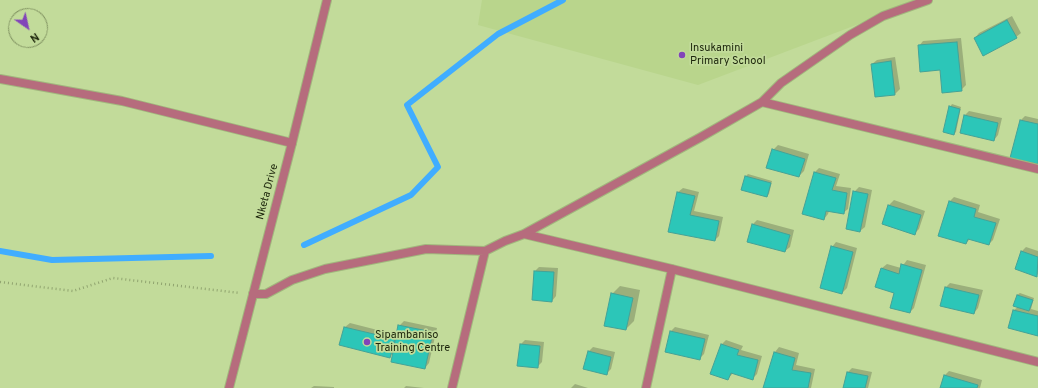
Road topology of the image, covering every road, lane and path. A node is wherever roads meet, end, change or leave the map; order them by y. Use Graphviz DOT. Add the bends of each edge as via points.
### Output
graph roads {
  1 [pos="327,0"];
  2 [pos="928,0"];
  3 [pos="0,78"];
  4 [pos="762,102"];
  5 [pos="292,143"];
  6 [pos="1038,169"];
  7 [pos="524,234"];
  8 [pos="485,251"];
  9 [pos="672,269"];
  10 [pos="0,282"];
  11 [pos="253,294"];
  12 [pos="1038,362"];
  13 [pos="229,388"];
  14 [pos="452,388"];
  15 [pos="646,388"];
  1 -- 5 [label="street, Nketa Drive"];
  2 -- 4 [label="street" via="883,16 850,35 781,83"];
  3 -- 5 [label="street" via="122,101"];
  4 -- 6 [label="street"];
  4 -- 7 [label="street"];
  5 -- 11 [label="street, Nketa Drive"];
  7 -- 8 [label="street"];
  7 -- 9 [label="street"];
  8 -- 11 [label="street" via="426,249 325,269 292,280 266,294"];
  8 -- 14 [label="street"];
  9 -- 12 [label="street"];
  9 -- 15 [label="street"];
  10 -- 11 [label="path" via="73,291 113,278"];
  11 -- 13 [label="street, Nketa Drive"];
}
